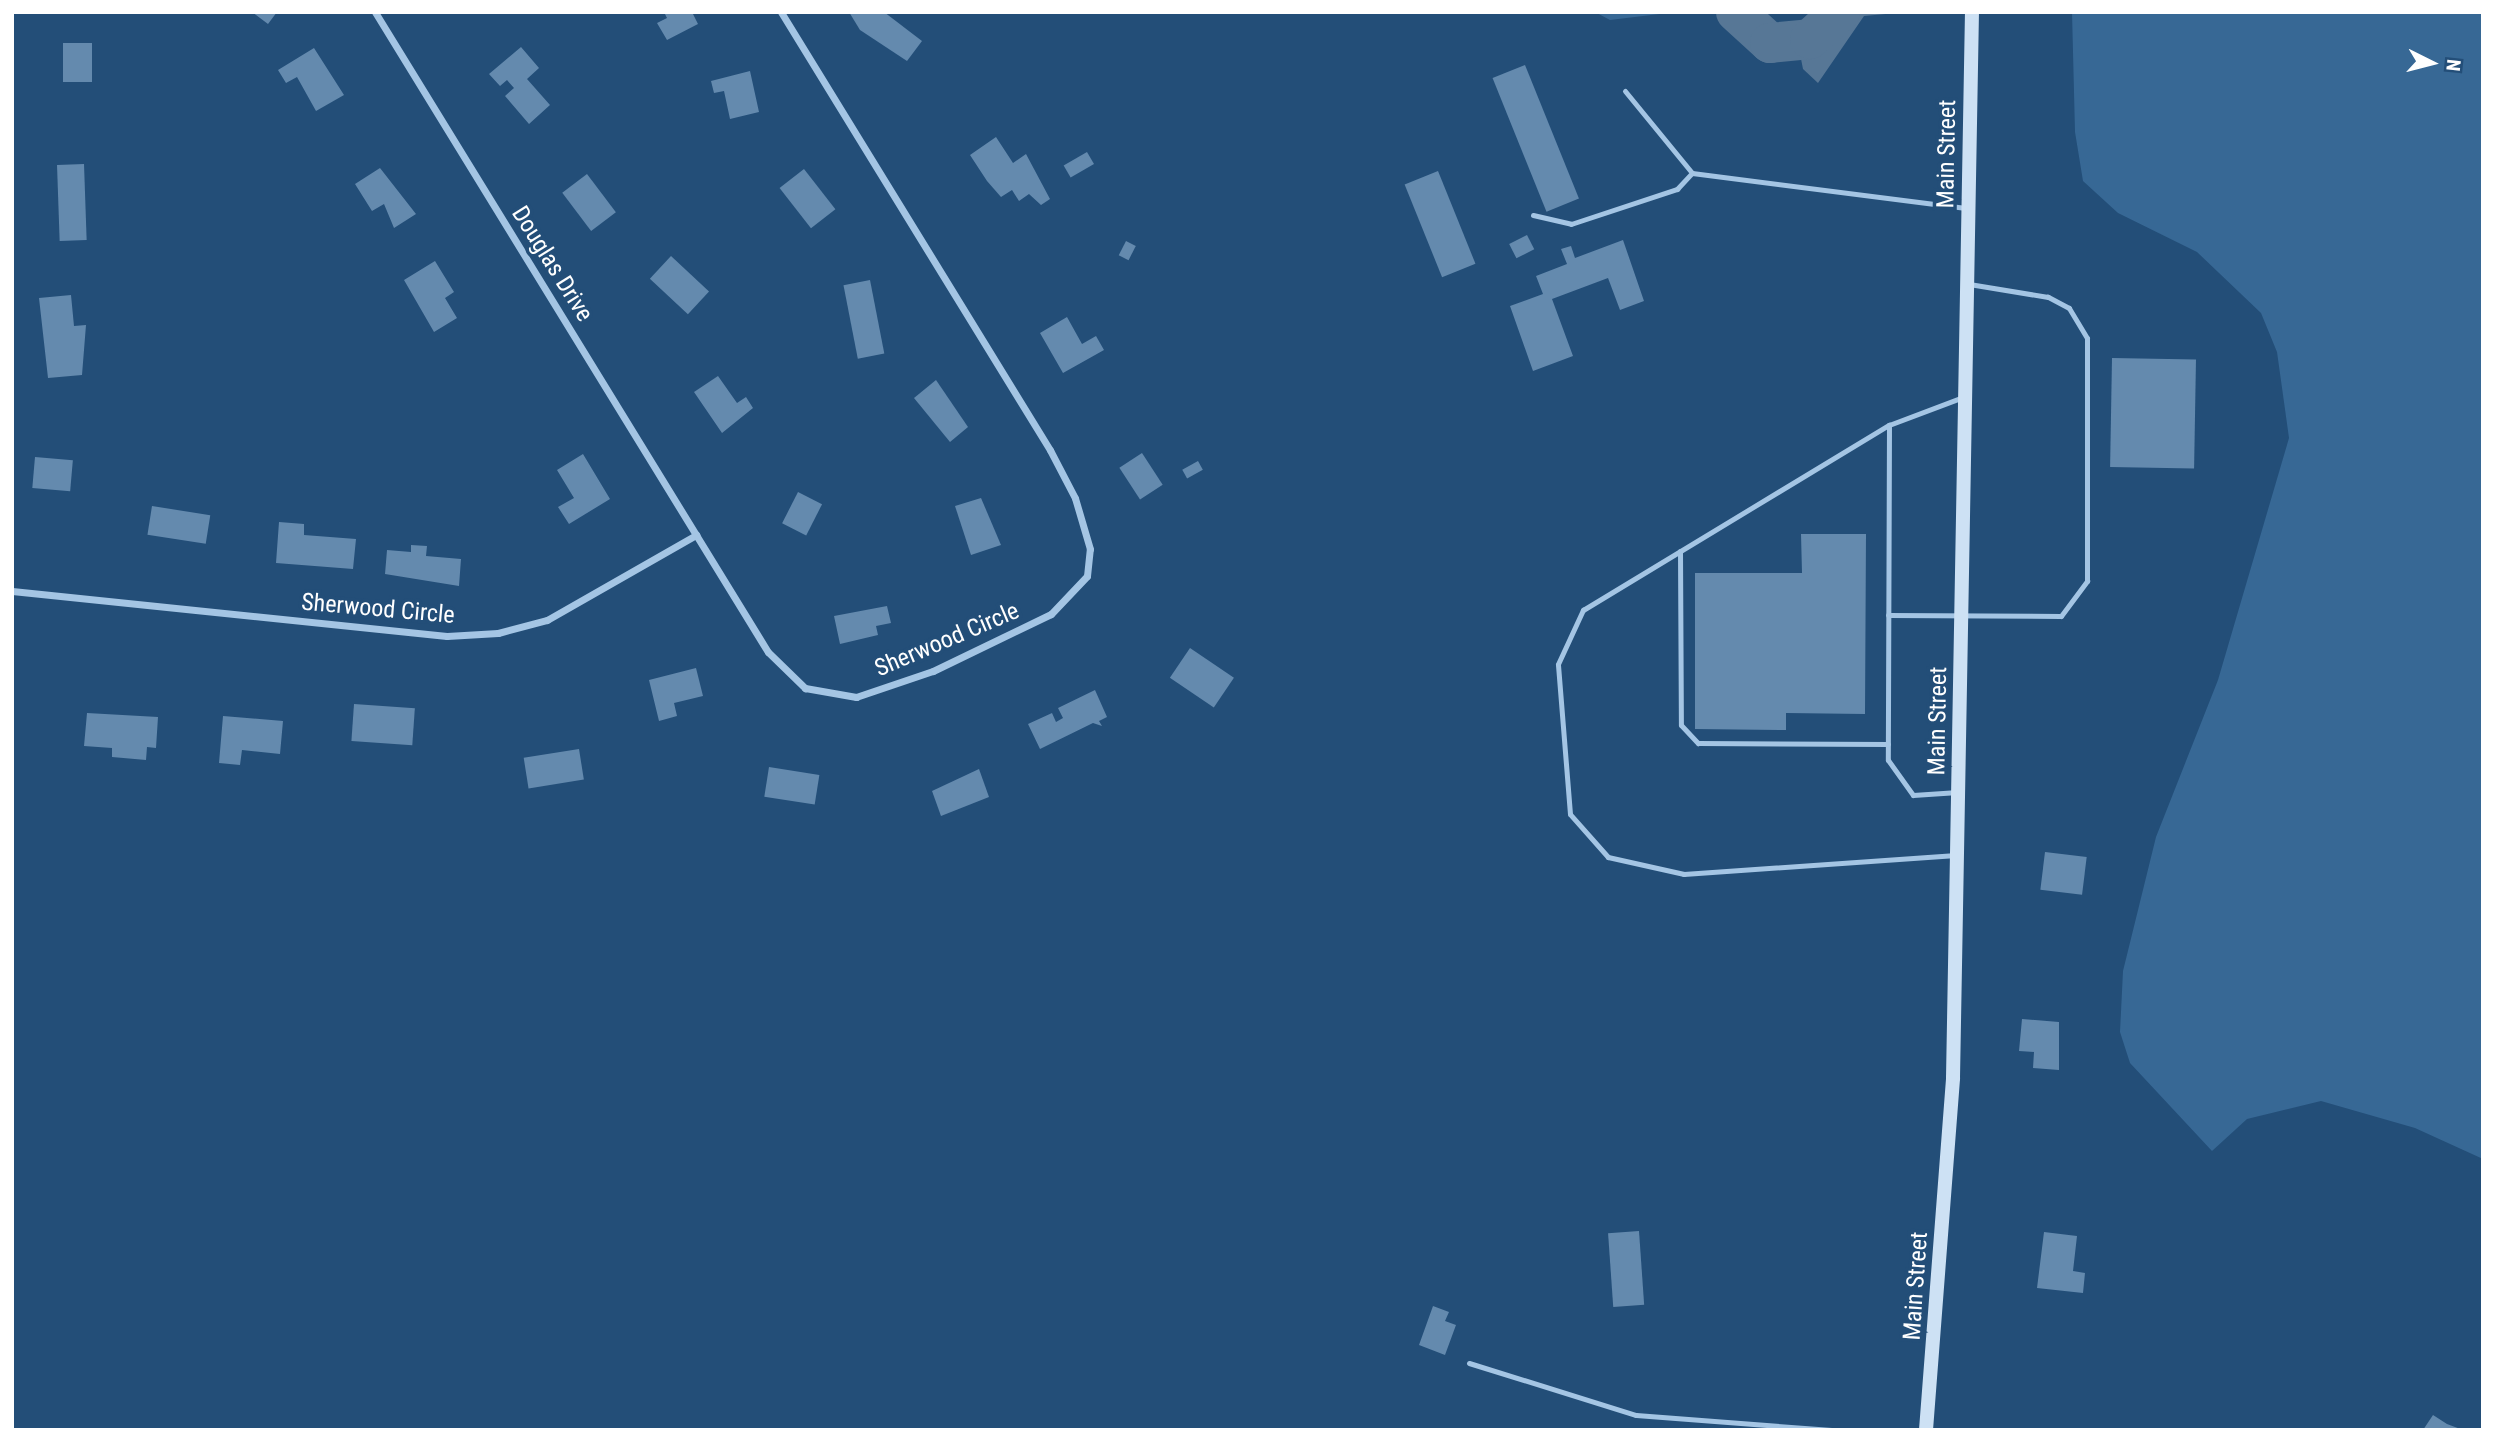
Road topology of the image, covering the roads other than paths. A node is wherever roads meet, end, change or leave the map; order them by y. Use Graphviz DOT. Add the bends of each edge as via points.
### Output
graph roads {
  1 [pos="375,12"];
  2 [pos="780,12"];
  3 [pos="1972,14"];
  4 [pos="1625,91"];
  5 [pos="1692,173"];
  6 [pos="1969,209"];
  7 [pos="1533,215"];
  8 [pos="1968,284"];
  9 [pos="1966,396"];
  10 [pos="1889,425"];
  11 [pos="696,535"];
  12 [pos="1680,551"];
  13 [pos="12,591"];
  14 [pos="1888,615"];
  15 [pos="1962,615"];
  16 [pos="1888,744"];
  17 [pos="1960,792"];
  18 [pos="1959,855"];
  19 [pos="1469,1363"];
  20 [pos="1831,1430"];
  21 [pos="1926,1430"];
  1 -- 11 [label="street, Douglas Drive"];
  2 -- 11 [label="street, Sherwood Circle" via="1063,473 1084,522 1087,576 1072,598 1006,639 883,690 835,697 784,673"];
  3 -- 6 [label="main road, Main Street"];
  4 -- 5 [label="lane"];
  5 -- 6 [label="lane"];
  5 -- 7 [label="lane" via="1677,189 1571,224"];
  6 -- 8 [label="main road, Main Street"];
  8 -- 9 [label="main road, Main Street"];
  8 -- 15 [label="lane" via="2048,297 2069,308 2087,338 2087,581 2061,616"];
  9 -- 10 [label="lane"];
  9 -- 15 [label="main road, Main Street"];
  10 -- 12 [label="lane"];
  10 -- 14 [label="lane"];
  11 -- 13 [label="street, Sherwood Circle" via="547,620 498,633 447,636"];
  12 -- 16 [label="lane" via="1681,724 1698,743"];
  12 -- 18 [label="lane" via="1583,610 1558,664 1570,814 1608,857 1684,874"];
  14 -- 15 [label="lane"];
  14 -- 16 [label="lane"];
  15 -- 17 [label="main road, Main Street"];
  16 -- 17 [label="lane" via="1888,760 1913,795"];
  17 -- 18 [label="main road, Main Street"];
  18 -- 21 [label="main road, Main Street" via="1953,1078"];
  19 -- 20 [label="lane" via="1636,1415"];
}
